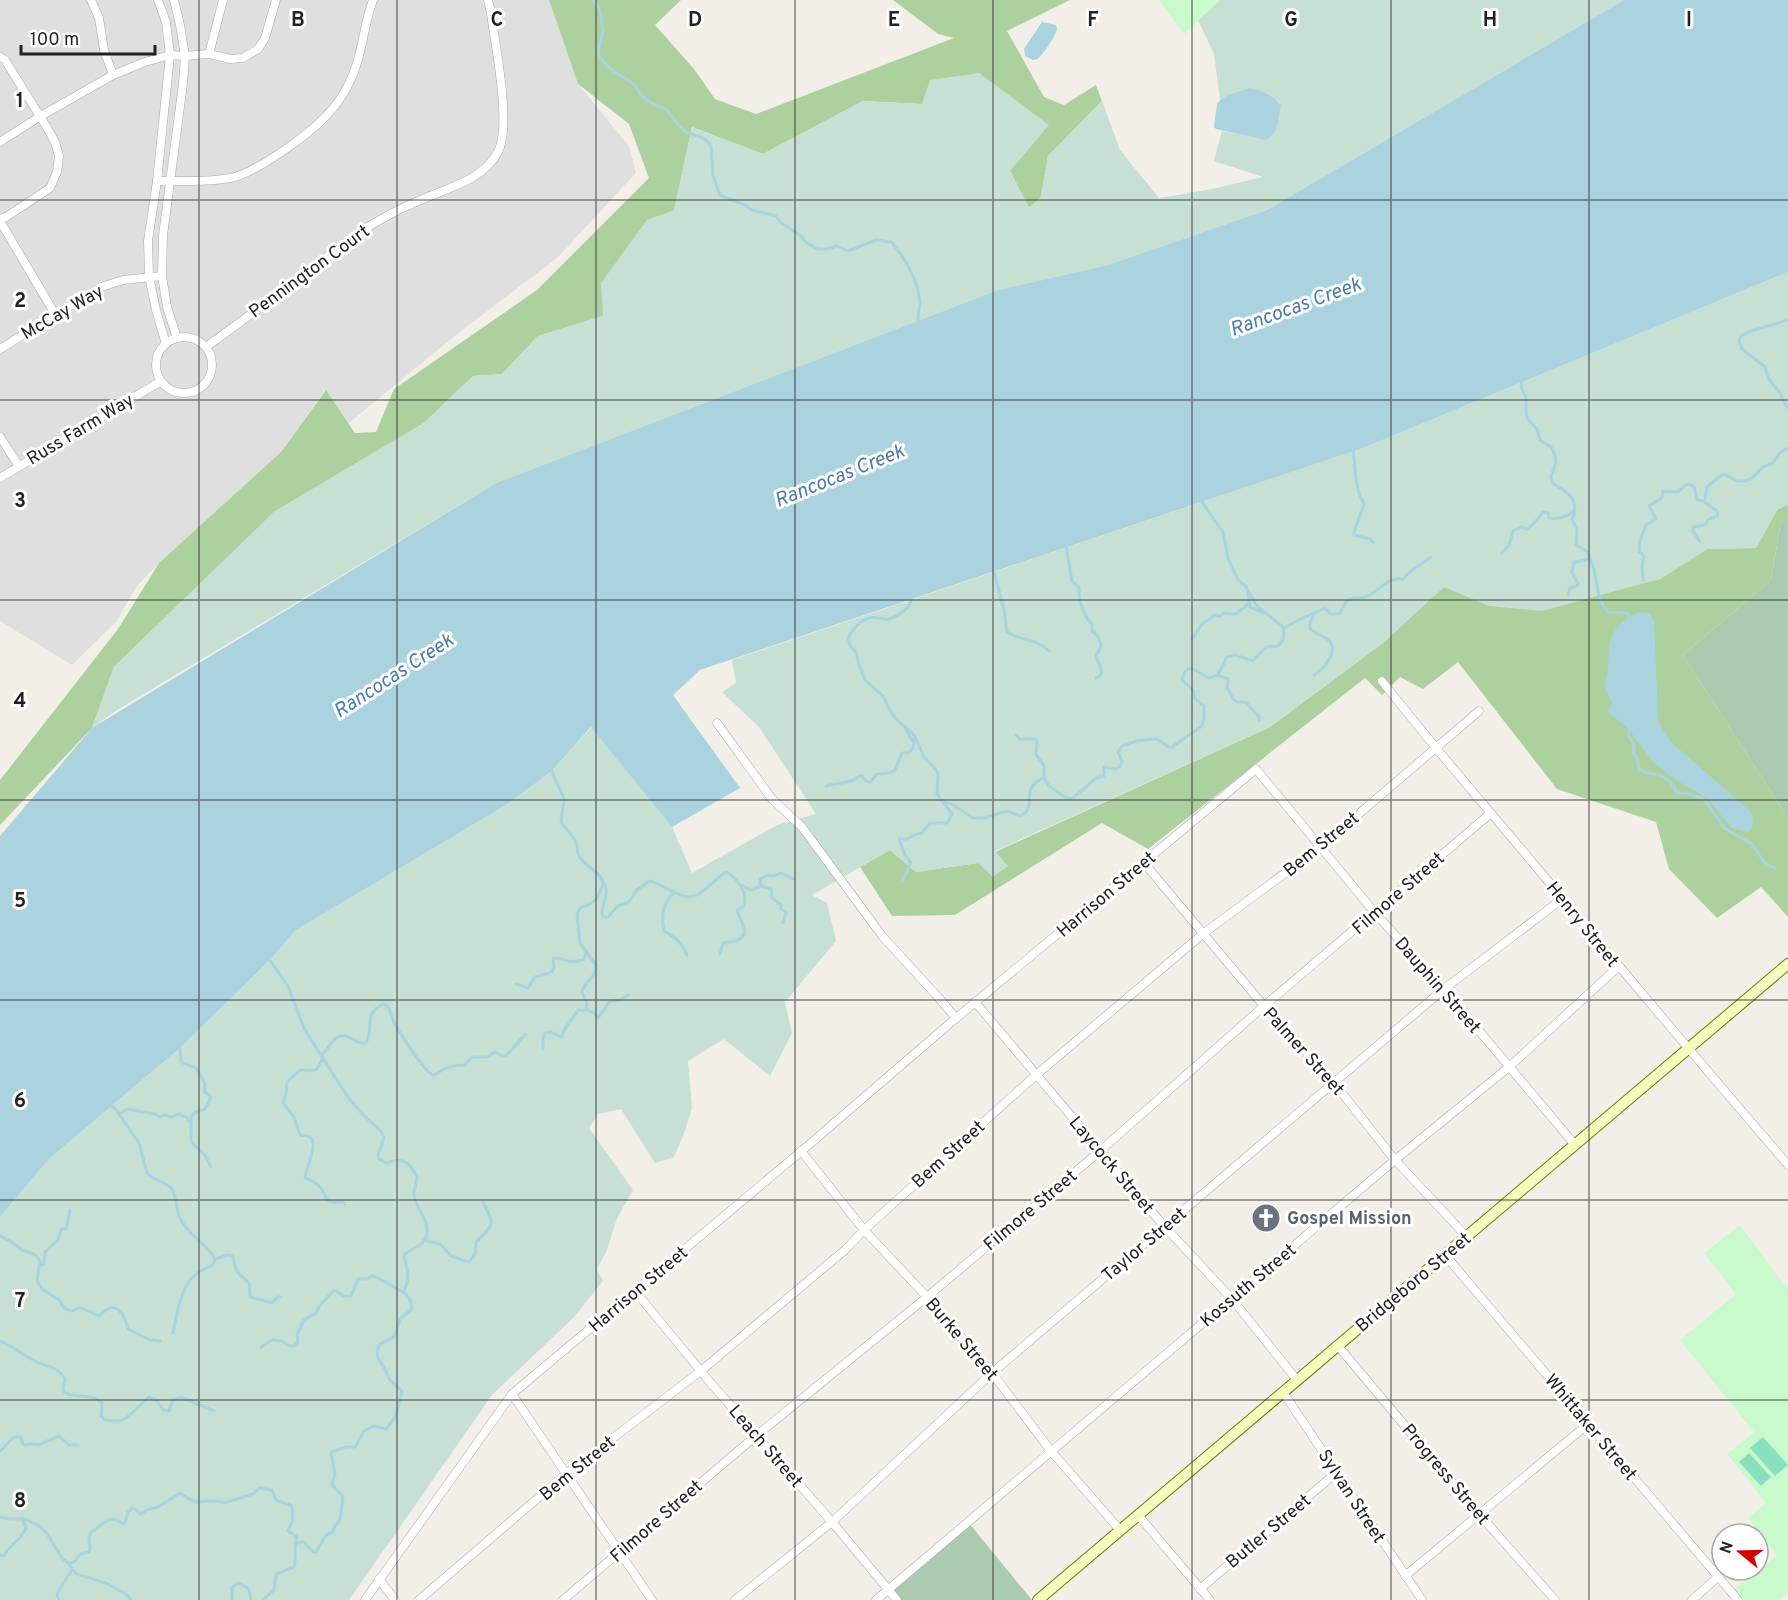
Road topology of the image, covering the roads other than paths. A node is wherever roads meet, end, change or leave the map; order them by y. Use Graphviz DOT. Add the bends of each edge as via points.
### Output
graph roads {
  1 [pos="91,0"];
  2 [pos="158,0"];
  3 [pos="174,0"];
  4 [pos="223,0"];
  5 [pos="276,0"];
  6 [pos="373,0"];
  7 [pos="488,0"];
  8 [pos="209,54"];
  9 [pos="170,55"];
  10 [pos="184,56"];
  11 [pos="0,57"];
  12 [pos="114,75"];
  13 [pos="39,117"];
  14 [pos="0,142"];
  15 [pos="171,180"];
  16 [pos="157,181"];
  17 [pos="0,220"];
  18 [pos="149,276"];
  19 [pos="162,276"];
  20 [pos="56,314"];
  21 [pos="177,338"];
  22 [pos="166,344"];
  23 [pos="206,347"];
  24 [pos="0,349"];
  25 [pos="161,381"];
  26 [pos="0,437"];
  27 [pos="19,466"];
  28 [pos="0,478"];
  29 [pos="1382,681"];
  30 [pos="1479,711"];
  31 [pos="717,723"];
  32 [pos="1434,748"];
  33 [pos="1256,769"];
  34 [pos="1491,813"];
  35 [pos="1319,848"];
  36 [pos="1144,862"];
  37 [pos="1562,898"];
  38 [pos="1375,913"];
  39 [pos="1204,933"];
  40 [pos="1788,964"];
  41 [pos="1618,967"];
  42 [pos="1444,989"];
  43 [pos="975,1002"];
  44 [pos="1264,1006"];
  45 [pos="956,1018"];
  46 [pos="1689,1049"];
  47 [pos="1509,1067"];
  48 [pos="1036,1075"];
  49 [pos="1334,1083"];
  50 [pos="1575,1145"];
  51 [pos="1100,1151"];
  52 [pos="801,1152"];
  53 [pos="1395,1160"];
  54 [pos="1788,1165"];
  55 [pos="1164,1226"];
  56 [pos="864,1230"];
  57 [pos="1467,1237"];
  58 [pos="1444,1255"];
  59 [pos="635,1292"];
  60 [pos="927,1297"];
  61 [pos="1232,1299"];
  62 [pos="1338,1346"];
  63 [pos="702,1370"];
  64 [pos="992,1373"];
  65 [pos="1298,1380"];
  66 [pos="1283,1392"];
  67 [pos="512,1394"];
  68 [pos="1588,1424"];
  69 [pos="757,1435"];
  70 [pos="1051,1451"];
  71 [pos="1337,1472"];
  72 [pos="566,1474"];
  73 [pos="1479,1514"];
  74 [pos="1138,1515"];
  75 [pos="832,1522"];
  76 [pos="1120,1530"];
  77 [pos="619,1553"];
  78 [pos="1710,1568"];
  79 [pos="1405,1576"];
  80 [pos="379,1579"];
  81 [pos="1712,1582"];
  82 [pos="1722,1582"];
  83 [pos="1200,1589"];
  84 [pos="889,1590"];
  85 [pos="365,1600"];
  86 [pos="395,1600"];
  87 [pos="419,1600"];
  88 [pos="563,1600"];
  89 [pos="652,1600"];
  90 [pos="735,1600"];
  91 [pos="876,1600"];
  92 [pos="897,1600"];
  93 [pos="1038,1600"];
  94 [pos="1210,1600"];
  95 [pos="1422,1600"];
  96 [pos="1555,1600"];
  97 [pos="1692,1600"];
  98 [pos="1738,1600"];
  1 -- 12 [label="street"];
  2 -- 9 [label="street" via="166,22"];
  3 -- 10 [label="street"];
  4 -- 8 [label="street"];
  5 -- 8 [label="street" via="266,38 258,49 243,58"];
  6 -- 15 [label="street" via="352,78 324,118 274,156 232,178"];
  7 -- 23 [label="street, Pennington Court" via="504,132 499,151 487,168 360,232"];
  8 -- 10 [label="street"];
  9 -- 10 [label="street"];
  9 -- 12 [label="street"];
  9 -- 16 [label="street"];
  10 -- 15 [label="street"];
  11 -- 13 [label="street"];
  12 -- 13 [label="street"];
  13 -- 14 [label="street"];
  13 -- 17 [label="street" via="55,142 59,156 57,172 50,188"];
  15 -- 16 [label="street"];
  15 -- 19 [label="street"];
  16 -- 18 [label="street" via="148,241"];
  17 -- 20 [label="street"];
  18 -- 19 [label="street, McCay Way"];
  18 -- 20 [label="street, McCay Way" via="101,287"];
  18 -- 22 [label="street"];
  19 -- 21 [label="street"];
  20 -- 24 [label="street, McCay Way"];
  21 -- 22 [label="street"];
  21 -- 23 [label="street" via="192,338"];
  22 -- 25 [label="street" via="156,360"];
  23 -- 25 [label="street" via="212,363 204,385 182,393"];
  25 -- 27 [label="street, Russ Farm Way"];
  26 -- 27 [label="street"];
  27 -- 28 [label="street, Russ Farm Way"];
  29 -- 32 [label="street, Henry Street"];
  30 -- 32 [label="street, Bem Street"];
  31 -- 45 [label="street" via="772,799 802,827 883,937"];
  32 -- 34 [label="street, Henry Street"];
  32 -- 35 [label="street, Bem Street"];
  33 -- 35 [label="street, Dauphin Street"];
  33 -- 36 [label="street, Harrison Street"];
  34 -- 37 [label="street, Henry Street"];
  34 -- 38 [label="street, Filmore Street"];
  35 -- 38 [label="street, Dauphin Street"];
  35 -- 39 [label="street, Bem Street"];
  36 -- 39 [label="street, Palmer Street"];
  36 -- 43 [label="street, Harrison Street"];
  37 -- 41 [label="street, Henry Street"];
  37 -- 42 [label="street, Taylor Street"];
  38 -- 42 [label="street, Dauphin Street"];
  38 -- 44 [label="street, Filmore Street"];
  39 -- 44 [label="street, Palmer Street"];
  39 -- 48 [label="street, Bem Street"];
  40 -- 46 [label="main road, Bridgeboro Street"];
  41 -- 46 [label="street, Henry Street"];
  41 -- 47 [label="street, Kossuth Street"];
  42 -- 47 [label="street, Dauphin Street"];
  42 -- 49 [label="street, Taylor Street"];
  43 -- 45 [label="street, Harrison Street"];
  43 -- 48 [label="street, Laycock Street"];
  44 -- 49 [label="street, Palmer Street"];
  44 -- 51 [label="street, Filmore Street"];
  45 -- 52 [label="street, Harrison Street"];
  46 -- 50 [label="main road, Bridgeboro Street"];
  46 -- 54 [label="street, Henry Street"];
  47 -- 50 [label="street, Dauphin Street"];
  47 -- 53 [label="street, Kossuth Street"];
  48 -- 51 [label="street, Laycock Street"];
  48 -- 56 [label="street, Bem Street"];
  49 -- 53 [label="street, Palmer Street"];
  49 -- 55 [label="street, Taylor Street"];
  50 -- 57 [label="main road, Bridgeboro Street"];
  51 -- 55 [label="street, Laycock Street"];
  51 -- 60 [label="street, Filmore Street"];
  52 -- 56 [label="street, Burke Street"];
  52 -- 59 [label="street, Harrison Street"];
  53 -- 57 [label="street, Palmer Street"];
  53 -- 61 [label="street, Kossuth Street"];
  55 -- 61 [label="street, Laycock Street"];
  55 -- 64 [label="street, Taylor Street"];
  56 -- 60 [label="street, Burke Street"];
  56 -- 63 [label="street, Bem Street"];
  57 -- 58 [label="main road, Bridgeboro Street"];
  58 -- 62 [label="main road, Bridgeboro Street"];
  58 -- 68 [label="street, Whittaker Street"];
  59 -- 63 [label="street, Leach Street"];
  59 -- 67 [label="street, Harrison Street"];
  60 -- 64 [label="street, Burke Street"];
  60 -- 69 [label="street, Filmore Street"];
  61 -- 65 [label="street, Laycock Street"];
  61 -- 70 [label="street, Kossuth Street"];
  62 -- 65 [label="main road, Bridgeboro Street"];
  62 -- 73 [label="street, Progress Street"];
  63 -- 69 [label="street, Leach Street"];
  63 -- 72 [label="street, Bem Street"];
  64 -- 70 [label="street, Burke Street"];
  64 -- 75 [label="street, Taylor Street"];
  65 -- 66 [label="main road, Bridgeboro Street"];
  66 -- 71 [label="street, Sylvan Street"];
  66 -- 74 [label="main road, Bridgeboro Street"];
  67 -- 72 [label="street"];
  67 -- 80 [label="street, Harrison Street"];
  68 -- 73 [label="street"];
  68 -- 78 [label="street, Whittaker Street"];
  69 -- 75 [label="street, Leach Street"];
  69 -- 77 [label="street, Filmore Street"];
  70 -- 76 [label="street, Burke Street"];
  70 -- 84 [label="street, Kossuth Street"];
  71 -- 79 [label="street, Sylvan Street"];
  71 -- 83 [label="street, Butler Street"];
  72 -- 77 [label="street"];
  72 -- 87 [label="street, Bem Street"];
  73 -- 79 [label="street"];
  73 -- 96 [label="street, Progress Street"];
  74 -- 76 [label="main road, Bridgeboro Street"];
  74 -- 83 [label="street"];
  75 -- 84 [label="street, Leach Street"];
  75 -- 90 [label="street, Taylor Street"];
  76 -- 93 [label="main road, Bridgeboro Street"];
  77 -- 88 [label="street, Filmore Street"];
  77 -- 89 [label="street"];
  79 -- 95 [label="street, Sylvan Street"];
  80 -- 85 [label="street, Harrison Street"];
  80 -- 86 [label="street"];
  81 -- 97 [label="street"];
  82 -- 98 [label="street, Whittaker Street"];
  83 -- 94 [label="street"];
  84 -- 91 [label="street, Kossuth Street"];
  84 -- 92 [label="street, Leach Street"];
}
